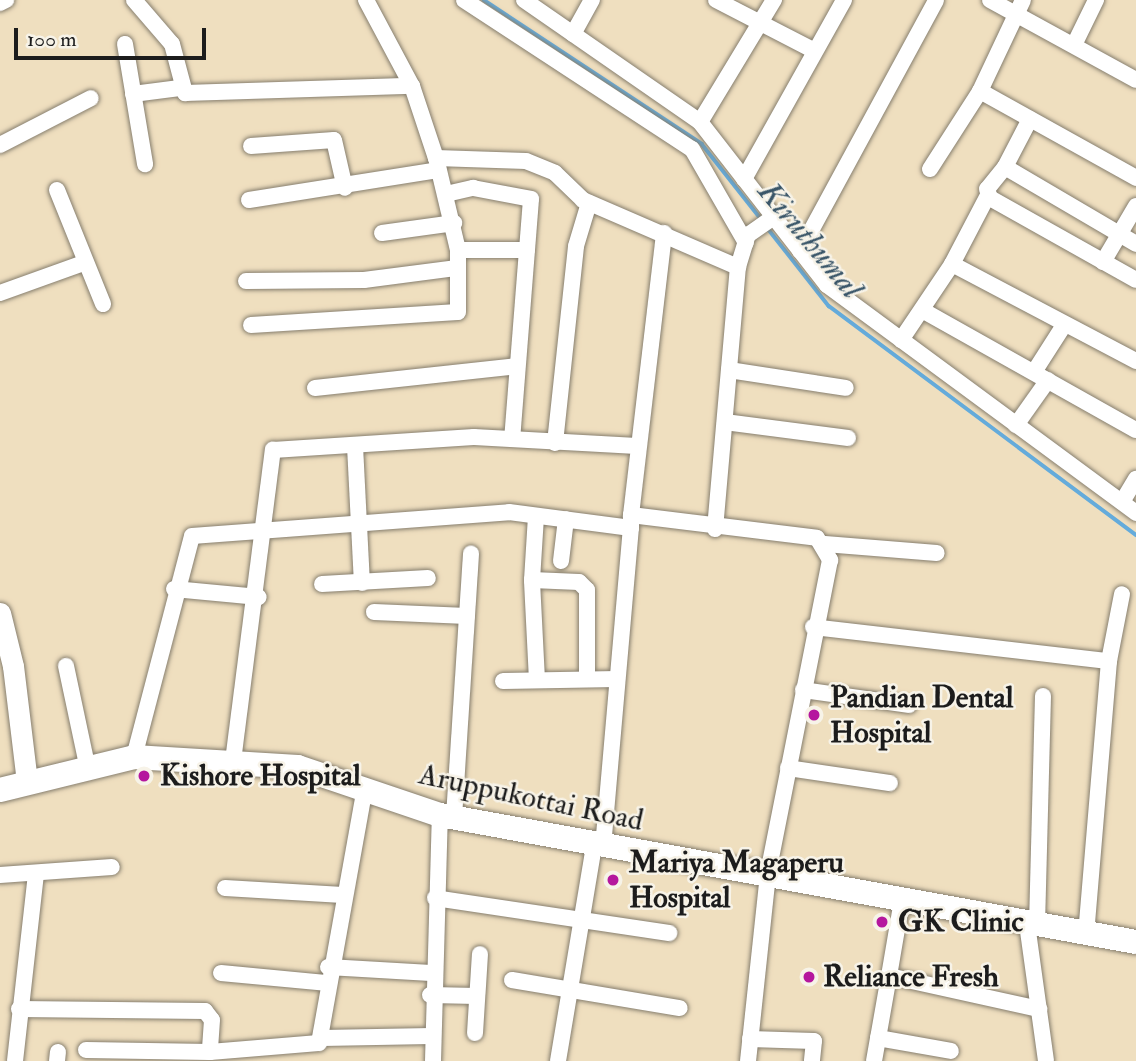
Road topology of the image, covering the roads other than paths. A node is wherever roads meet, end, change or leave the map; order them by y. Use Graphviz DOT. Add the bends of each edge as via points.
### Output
graph roads {
  1 [pos="6,0"];
  2 [pos="134,0"];
  3 [pos="366,0"];
  4 [pos="464,0"];
  5 [pos="524,0"];
  6 [pos="592,0"];
  7 [pos="716,0"];
  8 [pos="774,0"];
  9 [pos="824,0"];
  10 [pos="936,0"];
  11 [pos="990,0"];
  12 [pos="1096,0"];
  13 [pos="0,3"];
  14 [pos="841,5"];
  15 [pos="1017,5"];
  16 [pos="761,23"];
  17 [pos="572,34"];
  18 [pos="1076,40"];
  19 [pos="125,44"];
  20 [pos="815,51"];
  21 [pos="1136,69"];
  22 [pos="1136,80"];
  23 [pos="412,86"];
  24 [pos="180,88"];
  25 [pos="980,91"];
  26 [pos="133,94"];
  27 [pos="91,98"];
  28 [pos="1030,119"];
  29 [pos="700,122"];
  30 [pos="0,145"];
  31 [pos="251,146"];
  32 [pos="145,164"];
  33 [pos="437,164"];
  34 [pos="1004,167"];
  35 [pos="930,169"];
  36 [pos="1136,178"];
  37 [pos="744,179"];
  38 [pos="345,188"];
  39 [pos="57,190"];
  40 [pos="446,194"];
  41 [pos="988,195"];
  42 [pos="249,200"];
  43 [pos="589,202"];
  44 [pos="1136,206"];
  45 [pos="771,219"];
  46 [pos="454,222"];
  47 [pos="382,233"];
  48 [pos="664,233"];
  49 [pos="1120,234"];
  50 [pos="747,239"];
  51 [pos="1136,244"];
  52 [pos="458,250"];
  53 [pos="527,250"];
  54 [pos="800,251"];
  55 [pos="86,262"];
  56 [pos="1103,262"];
  57 [pos="953,264"];
  58 [pos="738,267"];
  59 [pos="457,268"];
  60 [pos="246,281"];
  61 [pos="1136,281"];
  62 [pos="0,293"];
  63 [pos="103,304"];
  64 [pos="922,310"];
  65 [pos="1064,325"];
  66 [pos="251,326"];
  67 [pos="901,340"];
  68 [pos="1136,361"];
  69 [pos="516,366"];
  70 [pos="729,370"];
  71 [pos="1041,376"];
  72 [pos="315,388"];
  73 [pos="846,388"];
  74 [pos="725,422"];
  75 [pos="1016,425"];
  76 [pos="1136,430"];
  77 [pos="512,438"];
  78 [pos="848,438"];
  79 [pos="555,443"];
  80 [pos="355,446"];
  81 [pos="636,446"];
  82 [pos="1136,479"];
  83 [pos="1122,502"];
  84 [pos="1136,513"];
  85 [pos="536,516"];
  86 [pos="566,519"];
  87 [pos="631,521"];
  88 [pos="363,523"];
  89 [pos="264,527"];
  90 [pos="715,529"];
  91 [pos="825,544"];
  92 [pos="937,553"];
  93 [pos="471,554"];
  94 [pos="561,561"];
  95 [pos="428,578"];
  96 [pos="532,580"];
  97 [pos="362,583"];
  98 [pos="322,584"];
  99 [pos="174,589"];
  100 [pos="1122,594"];
  101 [pos="259,597"];
  102 [pos="374,612"];
  103 [pos="0,613"];
  104 [pos="467,616"];
  105 [pos="813,627"];
  106 [pos="1109,661"];
  107 [pos="65,666"];
  108 [pos="7,668"];
  109 [pos="587,679"];
  110 [pos="617,679"];
  111 [pos="537,680"];
  112 [pos="503,681"];
  113 [pos="803,690"];
  114 [pos="1043,696"];
  115 [pos="909,705"];
  116 [pos="134,757"];
  117 [pos="233,761"];
  118 [pos="87,765"];
  119 [pos="788,768"];
  120 [pos="27,782"];
  121 [pos="890,783"];
  122 [pos="0,790"];
  123 [pos="364,792"];
  124 [pos="447,816"];
  125 [pos="598,846"];
  126 [pos="112,867"];
  127 [pos="768,874"];
  128 [pos="0,875"];
  129 [pos="36,875"];
  130 [pos="225,888"];
  131 [pos="342,895"];
  132 [pos="435,898"];
  133 [pos="902,900"];
  134 [pos="582,921"];
  135 [pos="1032,925"];
  136 [pos="669,933"];
  137 [pos="1086,934"];
  138 [pos="1136,942"];
  139 [pos="480,954"];
  140 [pos="221,973"];
  141 [pos="432,974"];
  142 [pos="327,975"];
  143 [pos="889,976"];
  144 [pos="512,980"];
  145 [pos="570,987"];
  146 [pos="430,995"];
  147 [pos="477,996"];
  148 [pos="680,1008"];
  149 [pos="19,1009"];
  150 [pos="1040,1009"];
  151 [pos="475,1033"];
  152 [pos="431,1036"];
  153 [pos="322,1038"];
  154 [pos="878,1038"];
  155 [pos="750,1039"];
  156 [pos="86,1050"];
  157 [pos="951,1051"];
  158 [pos="219,1052"];
  159 [pos="15,1061"];
  160 [pos="433,1061"];
  161 [pos="558,1061"];
  162 [pos="748,1061"];
  163 [pos="811,1061"];
  164 [pos="874,1061"];
  165 [pos="1046,1061"];
  1 -- 13 [label="street"];
  2 -- 24 [label="street" via="172,44"];
  3 -- 23 [label="street"];
  4 -- 50 [label="street" via="692,149"];
  5 -- 17 [label="street"];
  6 -- 17 [label="street"];
  7 -- 16 [label="street"];
  8 -- 16 [label="street"];
  9 -- 14 [label="street"];
  10 -- 54 [label="street"];
  11 -- 15 [label="street"];
  12 -- 18 [label="street"];
  14 -- 20 [label="street"];
  15 -- 18 [label="street"];
  15 -- 25 [label="street"];
  16 -- 20 [label="street"];
  16 -- 29 [label="street"];
  17 -- 29 [label="street"];
  18 -- 21 [label="street"];
  18 -- 22 [label="street"];
  19 -- 26 [label="street"];
  20 -- 37 [label="street"];
  23 -- 24 [label="street" via="185,93"];
  23 -- 33 [label="street"];
  24 -- 26 [label="street"];
  25 -- 28 [label="street"];
  25 -- 35 [label="street"];
  26 -- 32 [label="street"];
  27 -- 30 [label="street"];
  28 -- 34 [label="street"];
  28 -- 36 [label="street"];
  29 -- 37 [label="street"];
  31 -- 38 [label="street" via="334,140"];
  33 -- 38 [label="street"];
  33 -- 40 [label="street"];
  33 -- 43 [label="street" via="526,161 555,173"];
  34 -- 41 [label="street"];
  34 -- 49 [label="street"];
  37 -- 45 [label="street"];
  38 -- 42 [label="street"];
  39 -- 55 [label="street"];
  40 -- 46 [label="street"];
  40 -- 53 [label="street" via="473,188 531,199"];
  41 -- 56 [label="street"];
  41 -- 57 [label="street"];
  43 -- 48 [label="street"];
  43 -- 79 [label="street" via="576,246"];
  44 -- 49 [label="street"];
  45 -- 50 [label="street"];
  45 -- 54 [label="street"];
  46 -- 47 [label="street"];
  46 -- 52 [label="street"];
  48 -- 58 [label="street"];
  48 -- 81 [label="street"];
  49 -- 51 [label="street"];
  49 -- 56 [label="street"];
  50 -- 58 [label="street"];
  52 -- 53 [label="street"];
  52 -- 59 [label="street"];
  53 -- 69 [label="street"];
  54 -- 67 [label="street" via="827,285"];
  55 -- 62 [label="street"];
  55 -- 63 [label="street"];
  56 -- 61 [label="street"];
  57 -- 64 [label="street"];
  57 -- 65 [label="street"];
  58 -- 70 [label="street"];
  59 -- 60 [label="street"];
  59 -- 66 [label="street" via="458,312 306,326"];
  64 -- 67 [label="street"];
  64 -- 71 [label="street"];
  65 -- 68 [label="street"];
  65 -- 71 [label="street"];
  67 -- 75 [label="street"];
  69 -- 72 [label="street"];
  69 -- 77 [label="street"];
  70 -- 73 [label="street"];
  70 -- 74 [label="street"];
  71 -- 75 [label="street"];
  71 -- 76 [label="street"];
  74 -- 78 [label="street"];
  74 -- 90 [label="street"];
  75 -- 83 [label="street"];
  77 -- 79 [label="street"];
  77 -- 80 [label="street"];
  79 -- 81 [label="street"];
  80 -- 88 [label="street"];
  80 -- 89 [label="street" via="273,450"];
  81 -- 87 [label="street"];
  82 -- 83 [label="street"];
  83 -- 84 [label="street"];
  85 -- 86 [label="street"];
  85 -- 88 [label="street"];
  85 -- 96 [label="street"];
  86 -- 87 [label="street"];
  86 -- 94 [label="street"];
  87 -- 90 [label="street"];
  87 -- 110 [label="street"];
  88 -- 89 [label="street"];
  88 -- 97 [label="street"];
  89 -- 99 [label="street" via="192,536"];
  89 -- 101 [label="street"];
  90 -- 91 [label="street"];
  91 -- 92 [label="street"];
  91 -- 105 [label="street" via="830,560"];
  93 -- 104 [label="street"];
  95 -- 97 [label="street"];
  96 -- 109 [label="street" via="584,584"];
  96 -- 111 [label="street"];
  97 -- 98 [label="street"];
  99 -- 101 [label="street"];
  99 -- 116 [label="street"];
  100 -- 106 [label="street"];
  101 -- 117 [label="street"];
  102 -- 104 [label="street"];
  103 -- 108 [label="street"];
  104 -- 124 [label="street"];
  105 -- 106 [label="street"];
  105 -- 113 [label="street"];
  106 -- 137 [label="street"];
  107 -- 118 [label="street"];
  108 -- 120 [label="street"];
  109 -- 110 [label="street"];
  109 -- 111 [label="street"];
  110 -- 125 [label="street"];
  111 -- 112 [label="street"];
  113 -- 115 [label="street"];
  113 -- 119 [label="street"];
  114 -- 135 [label="street"];
  116 -- 117 [label="main road, Aruppukottai Road"];
  116 -- 118 [label="main road, Aruppukottai Road"];
  117 -- 123 [label="main road, Aruppukottai Road" via="298,767"];
  118 -- 120 [label="main road, Aruppukottai Road"];
  119 -- 121 [label="street"];
  119 -- 127 [label="street"];
  120 -- 122 [label="main road, Aruppukottai Road"];
  123 -- 124 [label="main road, Aruppukottai Road"];
  123 -- 131 [label="street"];
  124 -- 125 [label="main road, Aruppukottai Road"];
  124 -- 132 [label="street"];
  125 -- 127 [label="main road, Aruppukottai Road"];
  125 -- 134 [label="street"];
  126 -- 129 [label="street"];
  127 -- 133 [label="main road, Aruppukottai Road"];
  127 -- 155 [label="street"];
  128 -- 129 [label="street"];
  129 -- 149 [label="street"];
  130 -- 131 [label="street"];
  131 -- 142 [label="street"];
  132 -- 134 [label="street"];
  132 -- 141 [label="street"];
  133 -- 135 [label="main road, Aruppukottai Road"];
  133 -- 143 [label="street"];
  134 -- 136 [label="street"];
  134 -- 145 [label="street"];
  135 -- 137 [label="main road, Aruppukottai Road"];
  135 -- 150 [label="street"];
  137 -- 138 [label="main road, Aruppukottai Road"];
  139 -- 147 [label="street"];
  140 -- 142 [label="street"];
  141 -- 142 [label="street"];
  141 -- 146 [label="street"];
  142 -- 153 [label="street"];
  143 -- 150 [label="street"];
  143 -- 154 [label="street"];
  144 -- 145 [label="street"];
  145 -- 148 [label="street"];
  145 -- 161 [label="street"];
  146 -- 147 [label="street"];
  146 -- 152 [label="street"];
  147 -- 151 [label="street"];
  149 -- 158 [label="street" via="205,1011 212,1020"];
  149 -- 159 [label="street"];
  150 -- 165 [label="street"];
  152 -- 153 [label="street"];
  152 -- 160 [label="street"];
  153 -- 158 [label="street" via="308,1047"];
  154 -- 157 [label="street"];
  154 -- 164 [label="street"];
  155 -- 162 [label="street"];
  155 -- 163 [label="street" via="814,1041"];
  156 -- 158 [label="street"];
}
